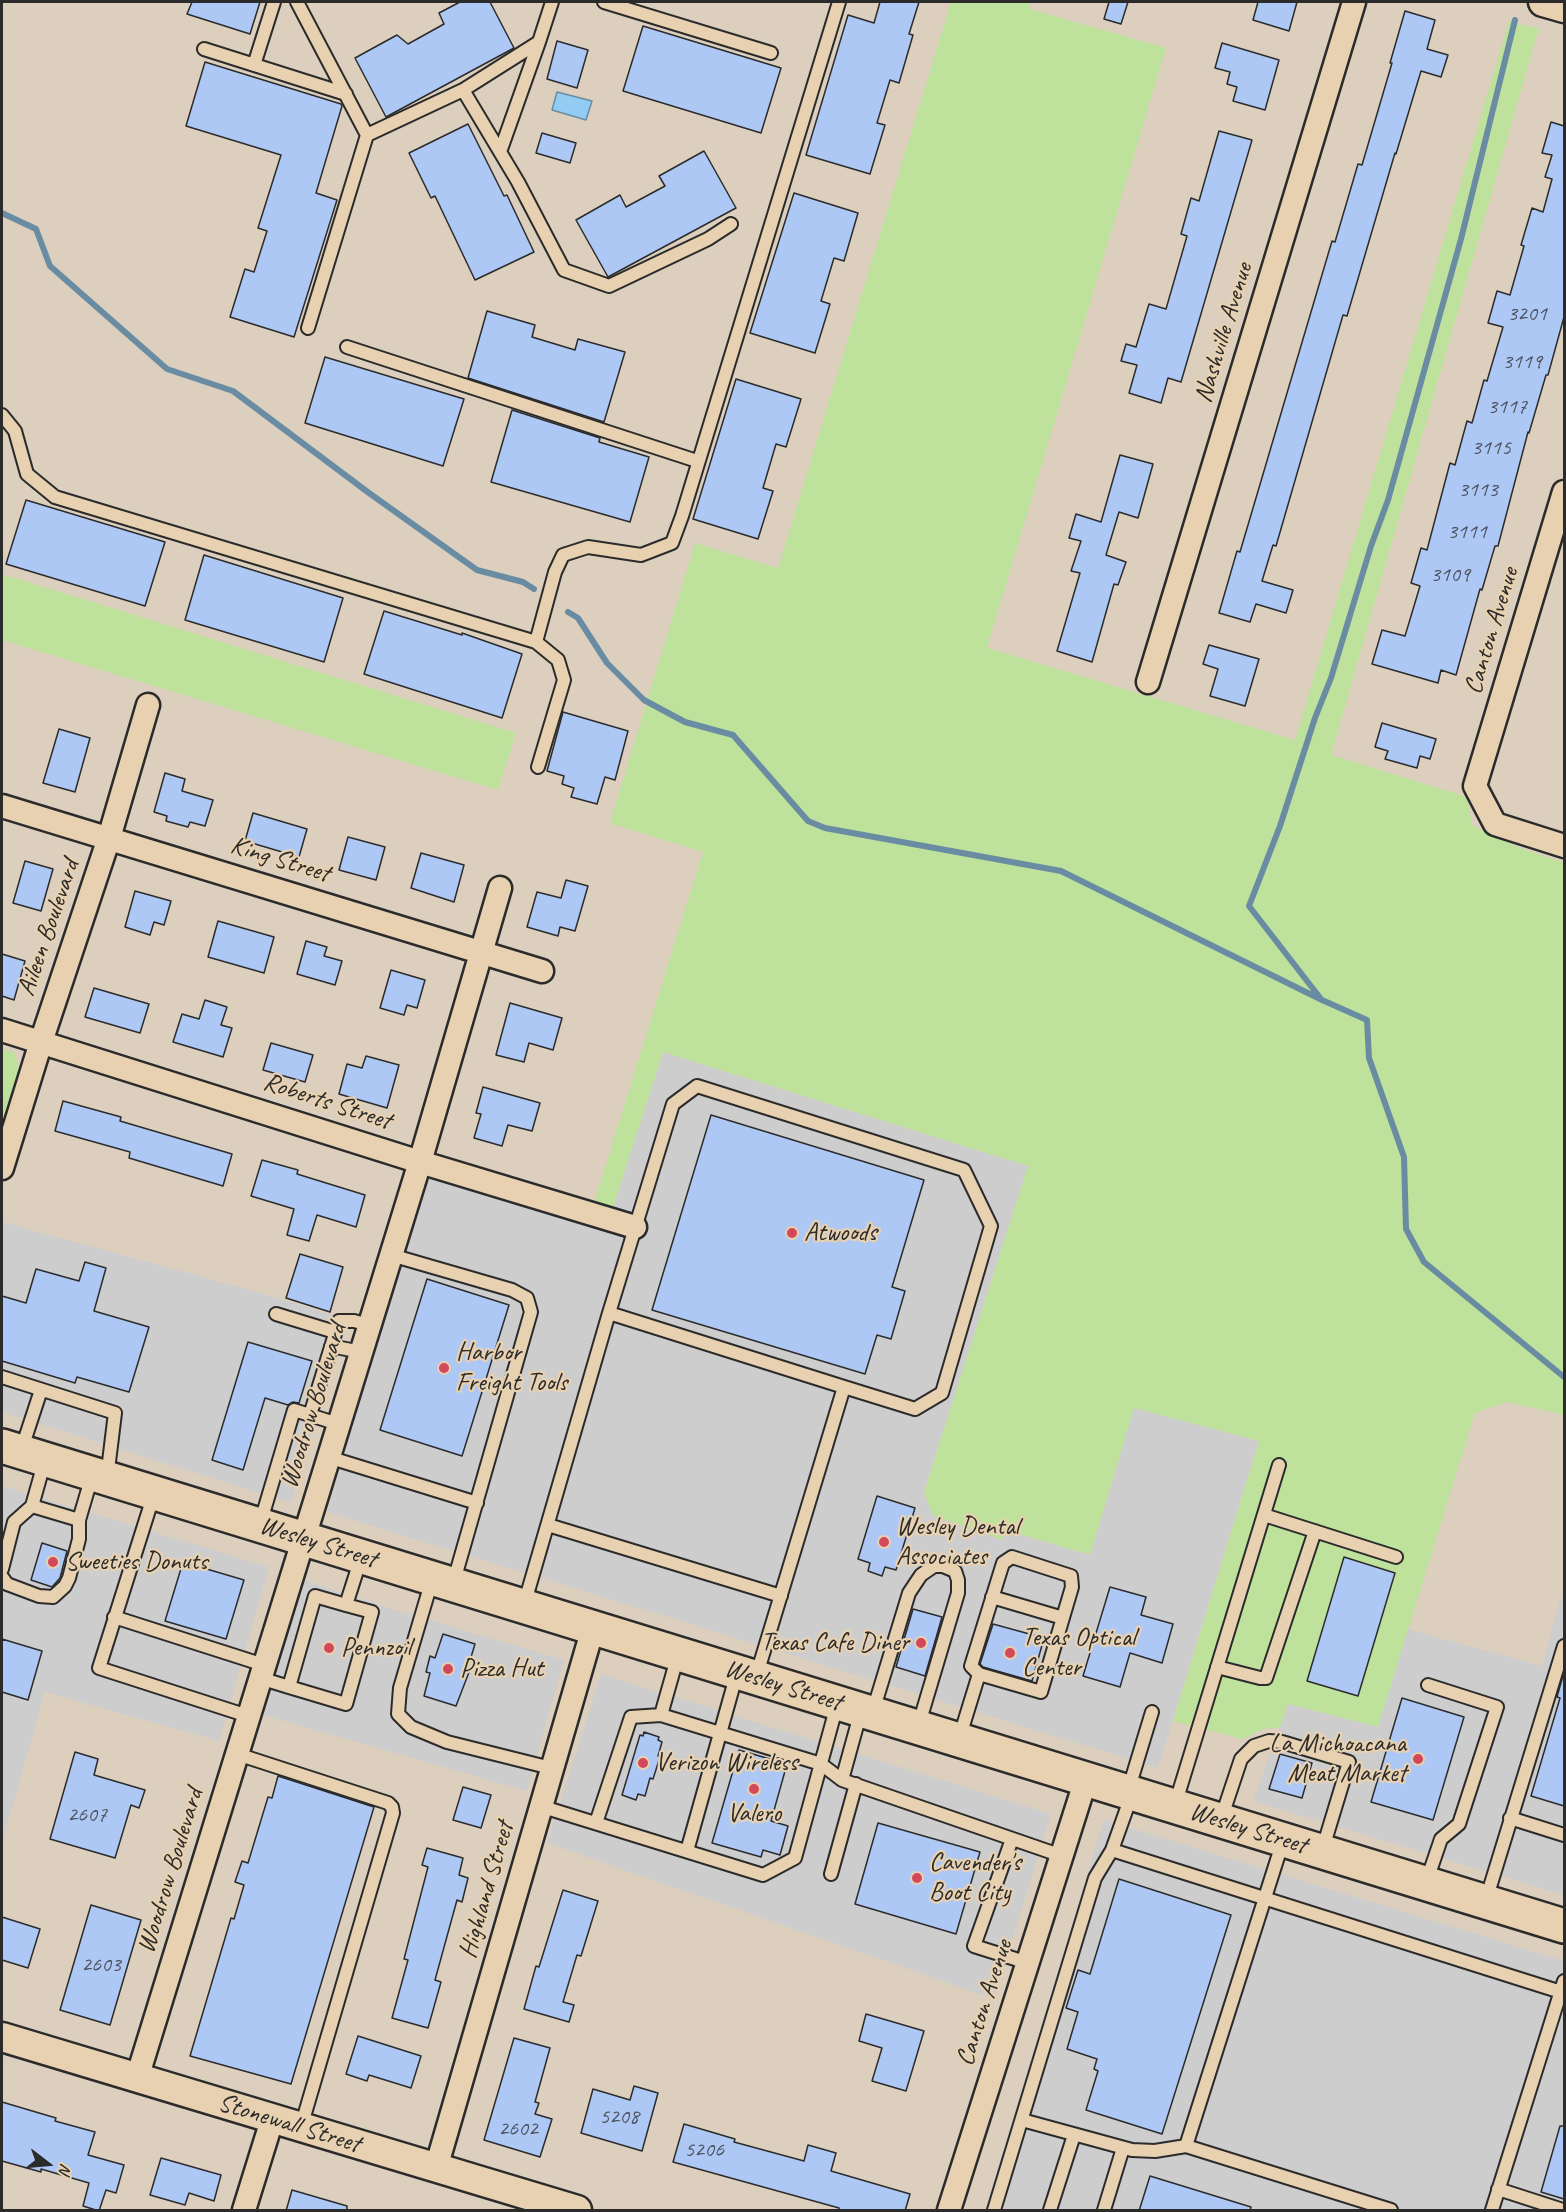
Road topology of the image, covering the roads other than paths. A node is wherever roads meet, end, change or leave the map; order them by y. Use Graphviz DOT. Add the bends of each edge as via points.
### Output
graph roads {
  1 [pos="274,2"];
  2 [pos="297,2"];
  3 [pos="552,2"];
  4 [pos="604,2"];
  5 [pos="839,2"];
  6 [pos="1354,2"];
  7 [pos="1543,2"];
  8 [pos="632,6"];
  9 [pos="1564,8"];
  10 [pos="539,42"];
  11 [pos="204,49"];
  12 [pos="771,53"];
  13 [pos="254,65"];
  14 [pos="463,90"];
  15 [pos="346,94"];
  16 [pos="367,135"];
  17 [pos="500,152"];
  18 [pos="731,224"];
  19 [pos="308,328"];
  20 [pos="347,347"];
  21 [pos="2,415"];
  22 [pos="698,461"];
  23 [pos="1564,492"];
  24 [pos="536,642"];
  25 [pos="1148,682"];
  26 [pos="148,705"];
  27 [pos="538,767"];
  28 [pos="2,806"];
  29 [pos="110,838"];
  30 [pos="1564,846"];
  31 [pos="500,888"];
  32 [pos="481,952"];
  33 [pos="542,971"];
  34 [pos="2,1030"];
  35 [pos="40,1042"];
  36 [pos="420,1162"];
  37 [pos="2,1168"];
  38 [pos="635,1227"];
  39 [pos="391,1255"];
  40 [pos="609,1313"];
  41 [pos="276,1314"];
  42 [pos="369,1325"];
  43 [pos="337,1326"];
  44 [pos="331,1346"];
  45 [pos="361,1352"];
  46 [pos="2,1377"];
  47 [pos="844,1387"];
  48 [pos="41,1390"];
  49 [pos="310,1415"];
  50 [pos="338,1424"];
  51 [pos="23,1452"];
  52 [pos="328,1457"];
  53 [pos="1279,1465"];
  54 [pos="100,1476"];
  55 [pos="154,1493"];
  56 [pos="477,1503"];
  57 [pos="32,1506"];
  58 [pos="1264,1515"];
  59 [pos="2,1518"];
  60 [pos="79,1520"];
  61 [pos="14,1522"];
  62 [pos="260,1525"];
  63 [pos="548,1525"];
  64 [pos="1315,1531"];
  65 [pos="303,1539"];
  66 [pos="361,1556"];
  67 [pos="1396,1557"];
  68 [pos="2,1569"];
  69 [pos="2,1577"];
  70 [pos="443,1582"];
  71 [pos="781,1596"];
  72 [pos="992,1597"];
  73 [pos="346,1605"];
  74 [pos="524,1606"];
  75 [pos="114,1617"];
  76 [pos="1063,1618"];
  77 [pos="592,1628"];
  78 [pos="1564,1646"];
  79 [pos="679,1654"];
  80 [pos="1217,1667"];
  81 [pos="1564,1670"];
  82 [pos="262,1671"];
  83 [pos="979,1674"];
  84 [pos="747,1675"];
  85 [pos="1428,1685"];
  86 [pos="290,1687"];
  87 [pos="857,1709"];
  88 [pos="1152,1712"];
  89 [pos="661,1715"];
  90 [pos="248,1716"];
  91 [pos="918,1728"];
  92 [pos="720,1733"];
  93 [pos="959,1740"];
  94 [pos="237,1754"];
  95 [pos="821,1764"];
  96 [pos="551,1768"];
  97 [pos="1526,1769"];
  98 [pos="842,1779"];
  99 [pos="1086,1779"];
  100 [pos="856,1784"];
  101 [pos="1130,1793"];
  102 [pos="540,1806"];
  103 [pos="1174,1806"];
  104 [pos="1510,1818"];
  105 [pos="1220,1821"];
  106 [pos="596,1823"];
  107 [pos="1564,1835"];
  108 [pos="1012,1839"];
  109 [pos="1283,1840"];
  110 [pos="1112,1850"];
  111 [pos="687,1851"];
  112 [pos="1322,1852"];
  113 [pos="1062,1856"];
  114 [pos="831,1874"];
  115 [pos="1426,1884"];
  116 [pos="1265,1898"];
  117 [pos="1485,1902"];
  118 [pos="1564,1926"];
  119 [pos="1028,1963"];
  120 [pos="1563,1986"];
  121 [pos="2,2037"];
  122 [pos="137,2078"];
  123 [pos="272,2120"];
  124 [pos="1022,2120"];
  125 [pos="301,2128"];
  126 [pos="1074,2135"];
  127 [pos="1186,2146"];
  128 [pos="1123,2148"];
  129 [pos="436,2168"];
  130 [pos="1498,2189"];
  131 [pos="244,2211"];
  132 [pos="577,2211"];
  133 [pos="949,2211"];
  134 [pos="994,2211"];
  135 [pos="1050,2211"];
  136 [pos="1104,2211"];
  137 [pos="1391,2211"];
  138 [pos="1492,2211"];
  139 [pos="1563,2211"];
  1 -- 13 [label="lane"];
  2 -- 15 [label="lane"];
  3 -- 10 [label="lane"];
  4 -- 8 [label="lane"];
  5 -- 22 [label="lane"];
  6 -- 25 [label="street, Nashville Avenue"];
  7 -- 9 [label="street"];
  8 -- 12 [label="lane"];
  10 -- 14 [label="lane"];
  10 -- 17 [label="lane"];
  11 -- 13 [label="lane"];
  13 -- 15 [label="lane"];
  14 -- 16 [label="lane"];
  14 -- 17 [label="lane"];
  15 -- 16 [label="lane"];
  16 -- 19 [label="lane"];
  17 -- 18 [label="lane" via="564,270 609,286"];
  20 -- 22 [label="lane"];
  21 -- 24 [label="lane" via="15,431 27,474 55,497"];
  22 -- 24 [label="lane" via="672,543 641,555 588,547 563,555"];
  23 -- 30 [label="street, Canton Avenue" via="1475,786 1495,824"];
  24 -- 27 [label="lane" via="558,660 564,680"];
  26 -- 29 [label="street, Aileen Boulevard"];
  28 -- 29 [label="street, King Street"];
  29 -- 32 [label="street, King Street"];
  29 -- 35 [label="street, Aileen Boulevard"];
  31 -- 32 [label="street, Woodrow Boulevard"];
  32 -- 33 [label="street, King Street"];
  32 -- 36 [label="street, Woodrow Boulevard"];
  34 -- 35 [label="street, Roberts Street"];
  35 -- 36 [label="street, Roberts Street"];
  35 -- 37 [label="street, Aileen Boulevard"];
  36 -- 38 [label="street, Roberts Street"];
  36 -- 39 [label="street, Woodrow Boulevard"];
  38 -- 40 [label="lane"];
  38 -- 47 [label="lane" via="673,1104 698,1086 964,1170 991,1226 942,1394 915,1409"];
  39 -- 42 [label="street, Woodrow Boulevard"];
  39 -- 56 [label="lane" via="512,1290 526,1298 531,1312"];
  40 -- 47 [label="lane"];
  40 -- 63 [label="lane"];
  41 -- 43 [label="lane"];
  42 -- 43 [label="lane" via="354,1321"];
  42 -- 45 [label="street, Woodrow Boulevard"];
  43 -- 44 [label="lane"];
  44 -- 45 [label="lane"];
  44 -- 49 [label="lane"];
  45 -- 50 [label="street, Woodrow Boulevard"];
  46 -- 48 [label="lane"];
  47 -- 71 [label="lane"];
  48 -- 51 [label="lane"];
  48 -- 54 [label="lane" via="115,1413"];
  49 -- 50 [label="lane"];
  49 -- 62 [label="lane" via="294,1410"];
  50 -- 52 [label="street, Woodrow Boulevard"];
  51 -- 54 [label="main road, Wesley Street"];
  51 -- 57 [label="lane"];
  52 -- 56 [label="lane"];
  52 -- 65 [label="street, Woodrow Boulevard"];
  53 -- 58 [label="lane"];
  54 -- 55 [label="main road, Wesley Street"];
  54 -- 60 [label="lane"];
  55 -- 62 [label="main road, Wesley Street"];
  55 -- 75 [label="lane"];
  56 -- 70 [label="lane"];
  57 -- 60 [label="lane"];
  57 -- 61 [label="lane"];
  58 -- 64 [label="lane"];
  58 -- 80 [label="lane"];
  59 -- 61 [label="lane"];
  60 -- 69 [label="lane" via="79,1539 69,1578 53,1598 7,1584"];
  61 -- 68 [label="lane"];
  62 -- 65 [label="main road, Wesley Street"];
  63 -- 71 [label="lane"];
  63 -- 74 [label="lane"];
  64 -- 67 [label="lane"];
  64 -- 80 [label="lane" via="1266,1678"];
  65 -- 66 [label="main road, Wesley Street"];
  65 -- 82 [label="street, Woodrow Boulevard"];
  66 -- 70 [label="main road, Wesley Street"];
  66 -- 73 [label="lane"];
  70 -- 74 [label="main road, Wesley Street"];
  70 -- 96 [label="lane" via="400,1689 398,1714 411,1727 447,1742"];
  71 -- 84 [label="lane"];
  72 -- 76 [label="lane"];
  72 -- 76 [label="lane" via="1003,1563 1012,1557 1071,1576 1072,1587"];
  72 -- 83 [label="lane" via="971,1666"];
  73 -- 86 [label="lane" via="315,1596"];
  73 -- 86 [label="lane" via="372,1612 346,1704"];
  74 -- 77 [label="main road, Wesley Street"];
  75 -- 82 [label="lane"];
  75 -- 90 [label="lane" via="99,1668"];
  76 -- 83 [label="lane" via="1041,1692"];
  77 -- 79 [label="main road, Wesley Street"];
  77 -- 96 [label="street, Highland Street"];
  78 -- 97 [label="lane"];
  79 -- 84 [label="main road, Wesley Street"];
  79 -- 89 [label="lane"];
  80 -- 103 [label="lane"];
  81 -- 97 [label="lane" via="1537,1759"];
  82 -- 86 [label="lane"];
  82 -- 90 [label="street, Woodrow Boulevard"];
  83 -- 93 [label="lane"];
  84 -- 87 [label="main road, Wesley Street"];
  84 -- 92 [label="lane"];
  85 -- 115 [label="lane" via="1497,1707 1459,1824 1442,1839"];
  87 -- 91 [label="main road, Wesley Street"];
  87 -- 91 [label="lane" via="909,1593 921,1575 934,1566 943,1566 955,1571 958,1593"];
  87 -- 95 [label="lane"];
  87 -- 98 [label="lane"];
  88 -- 101 [label="lane"];
  89 -- 92 [label="lane"];
  89 -- 106 [label="lane" via="631,1717"];
  90 -- 94 [label="street, Woodrow Boulevard"];
  91 -- 93 [label="main road, Wesley Street"];
  92 -- 95 [label="lane"];
  92 -- 111 [label="lane"];
  93 -- 99 [label="main road, Wesley Street"];
  94 -- 122 [label="street, Woodrow Boulevard"];
  94 -- 125 [label="lane" via="392,1806"];
  95 -- 98 [label="lane"];
  95 -- 111 [label="lane" via="795,1858 763,1875"];
  96 -- 102 [label="street, Highland Street"];
  97 -- 104 [label="lane"];
  98 -- 100 [label="lane"];
  99 -- 101 [label="main road, Wesley Street"];
  99 -- 113 [label="street, Canton Avenue"];
  100 -- 108 [label="lane"];
  100 -- 114 [label="lane"];
  101 -- 103 [label="main road, Wesley Street"];
  101 -- 110 [label="lane"];
  102 -- 106 [label="lane"];
  102 -- 129 [label="street, Highland Street"];
  103 -- 105 [label="main road, Wesley Street"];
  104 -- 107 [label="lane"];
  104 -- 117 [label="lane"];
  105 -- 109 [label="main road, Wesley Street"];
  105 -- 112 [label="lane" via="1241,1759 1254,1746 1282,1742 1350,1762"];
  106 -- 111 [label="lane"];
  108 -- 113 [label="lane"];
  108 -- 119 [label="lane" via="975,1946"];
  109 -- 112 [label="main road, Wesley Street"];
  109 -- 116 [label="lane"];
  110 -- 116 [label="lane"];
  110 -- 124 [label="lane" via="1095,1878"];
  112 -- 115 [label="main road, Wesley Street"];
  113 -- 119 [label="street, Canton Avenue"];
  115 -- 117 [label="main road, Wesley Street"];
  116 -- 120 [label="lane"];
  116 -- 127 [label="lane"];
  117 -- 118 [label="main road, Wesley Street"];
  119 -- 133 [label="street, Canton Avenue"];
  120 -- 130 [label="lane"];
  121 -- 122 [label="street, Stonewall Street"];
  122 -- 123 [label="street, Stonewall Street"];
  123 -- 125 [label="street, Stonewall Street"];
  123 -- 131 [label="street"];
  124 -- 126 [label="lane"];
  124 -- 134 [label="lane"];
  125 -- 129 [label="street, Stonewall Street"];
  126 -- 128 [label="lane"];
  126 -- 135 [label="lane"];
  127 -- 128 [label="lane" via="1155,2151"];
  127 -- 137 [label="lane"];
  128 -- 136 [label="lane"];
  129 -- 132 [label="street, Stonewall Street"];
  130 -- 138 [label="lane"];
  130 -- 139 [label="lane"];
}
